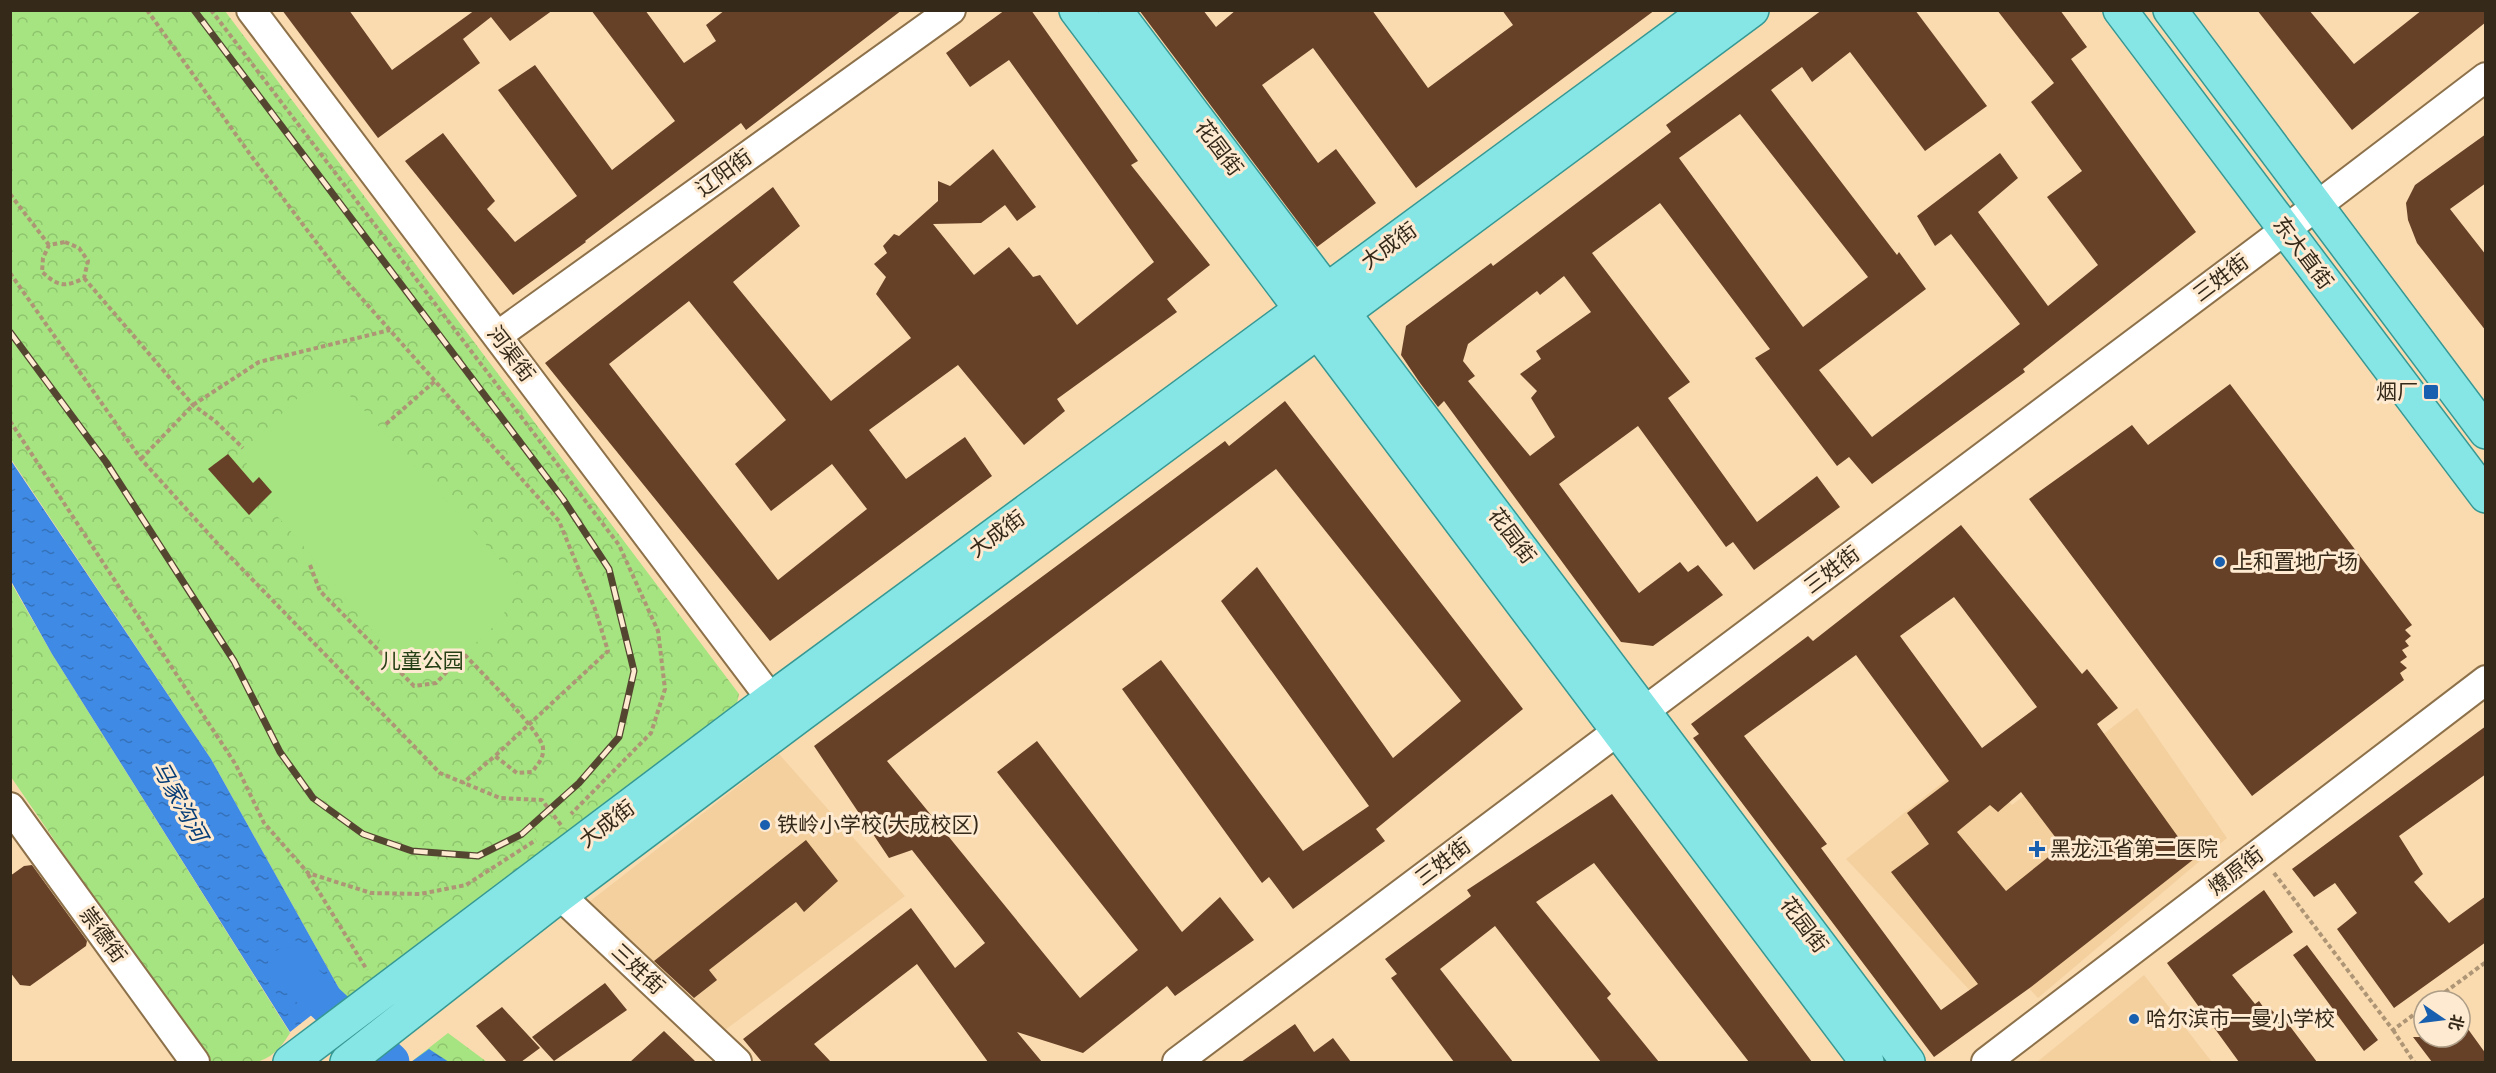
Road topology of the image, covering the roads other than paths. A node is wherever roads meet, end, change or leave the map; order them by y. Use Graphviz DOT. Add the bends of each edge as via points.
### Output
graph roads {
  1 [pos="251,10"];
  2 [pos="951,10"];
  3 [pos="1076,10"];
  4 [pos="1115,10"];
  5 [pos="1708,10"];
  6 [pos="1752,10"];
  7 [pos="2120,10"];
  8 [pos="2170,10"];
  9 [pos="2486,77"];
  10 [pos="2315,207"];
  11 [pos="2285,230"];
  12 [pos="1322,312"];
  13 [pos="497,336"];
  14 [pos="2486,432"];
  15 [pos="2486,496"];
  16 [pos="2486,680"];
  17 [pos="771,699"];
  18 [pos="1643,711"];
  19 [pos="1617,731"];
  20 [pos="10,807"];
  21 [pos="549,886"];
  22 [pos="195,1062"];
  23 [pos="290,1062"];
  24 [pos="347,1062"];
  25 [pos="737,1062"];
  26 [pos="1177,1062"];
  27 [pos="1867,1062"];
  28 [pos="1908,1062"];
  29 [pos="1986,1062"];
  1 -- 13 [label="street, 河渠街"];
  2 -- 13 [label="street, 辽阳街"];
  3 -- 12 [label="main road, 花园街"];
  4 -- 12 [label="main road, 花园街"];
  5 -- 12 [label="main road, 大成街"];
  6 -- 12 [label="main road, 大成街"];
  7 -- 11 [label="main road, 东大直街"];
  8 -- 10 [label="main road, 东大直街"];
  9 -- 10 [label="street, 三姓街"];
  10 -- 11 [label="street, 三姓街"];
  10 -- 14 [label="main road, 东大直街"];
  11 -- 15 [label="main road, 东大直街"];
  11 -- 18 [label="street, 三姓街"];
  12 -- 17 [label="main road, 大成街"];
  12 -- 18 [label="main road, 花园街"];
  12 -- 19 [label="main road, 花园街"];
  12 -- 21 [label="main road, 大成街"];
  13 -- 17 [label="street, 河渠街"];
  16 -- 29 [label="street, 燎原街"];
  17 -- 21 [label="main road, 大成街"];
  18 -- 19 [label="street, 三姓街"];
  18 -- 28 [label="main road, 花园街"];
  19 -- 26 [label="street, 三姓街"];
  19 -- 27 [label="main road, 花园街"];
  20 -- 22 [label="street, 崇德街"];
  21 -- 23 [label="main road, 大成街" via="381,980"];
  21 -- 24 [label="main road, 大成街" via="417,1009"];
  21 -- 25 [label="street, 三姓街"];
}
